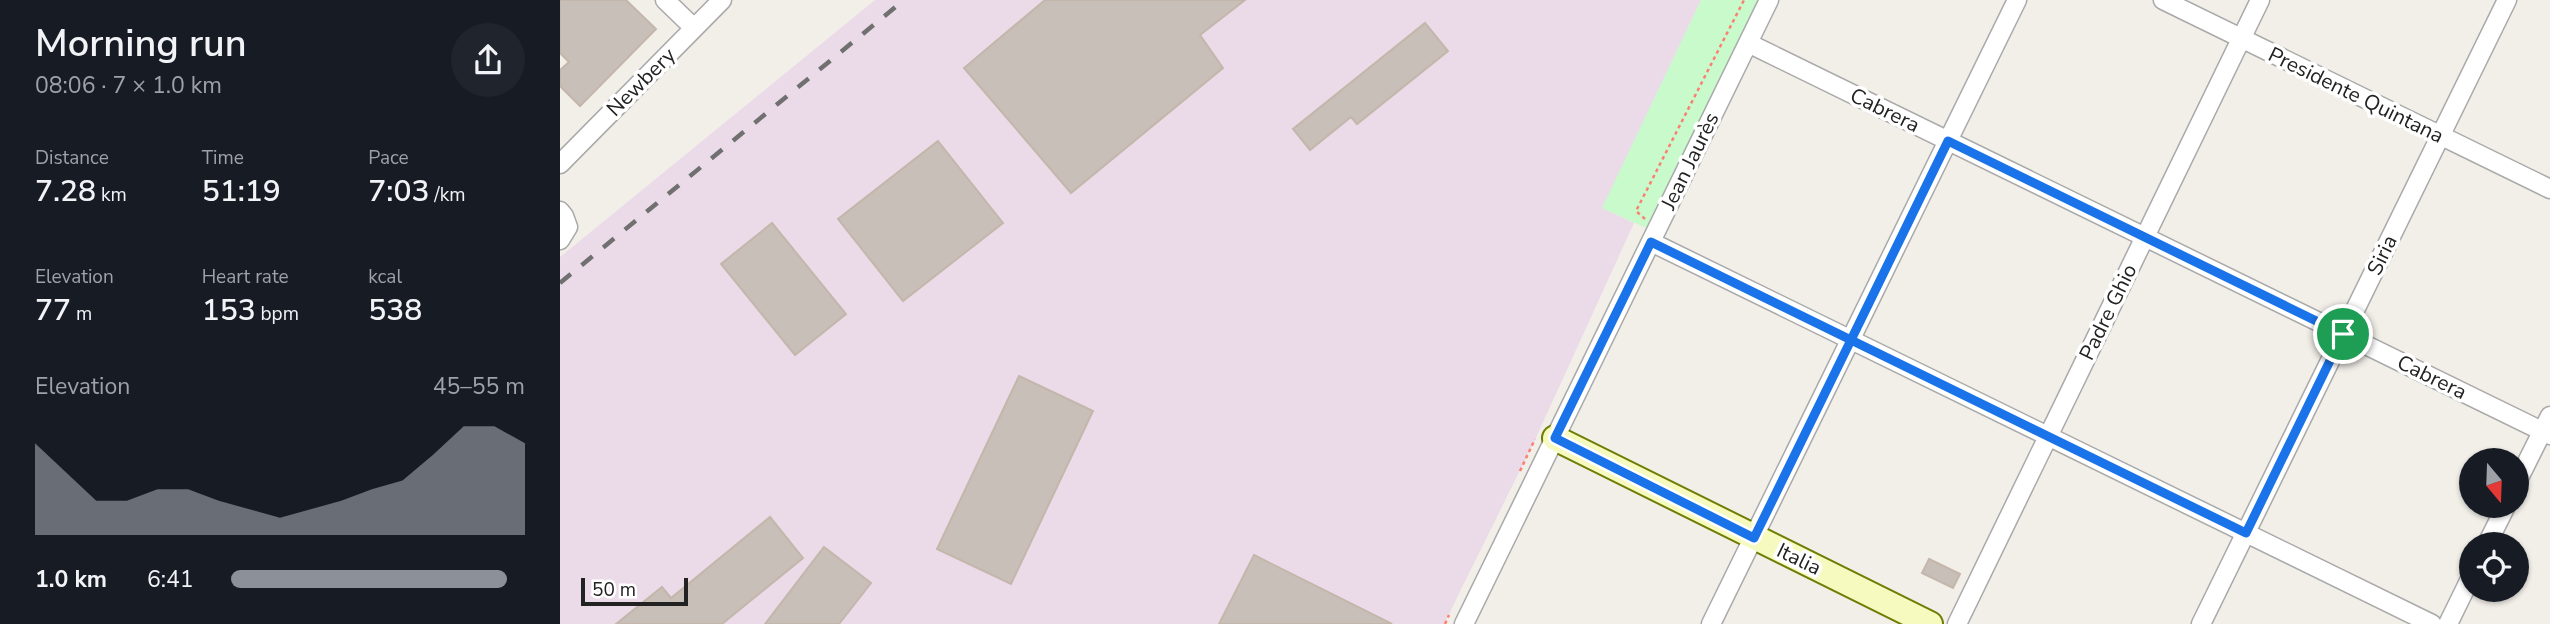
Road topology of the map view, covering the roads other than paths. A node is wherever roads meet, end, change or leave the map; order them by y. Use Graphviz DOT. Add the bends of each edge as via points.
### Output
graph roads {
  1 [pos="665,0"];
  2 [pos="722,0"];
  3 [pos="1769,0"];
  4 [pos="2017,0"];
  5 [pos="2163,0"];
  6 [pos="2260,0"];
  7 [pos="2507,0"];
  8 [pos="694,28"];
  9 [pos="2241,38"];
  10 [pos="1748,43"];
  11 [pos="2440,136"];
  12 [pos="1948,141"];
  13 [pos="560,164"];
  14 [pos="2550,189"];
  15 [pos="560,212"];
  16 [pos="1654,236"];
  17 [pos="2145,237"];
  18 [pos="560,240"];
  19 [pos="2343,334"];
  20 [pos="1851,340"];
  21 [pos="2547,428"];
  22 [pos="2048,436"];
  23 [pos="1555,438"];
  24 [pos="2529,461"];
  25 [pos="2246,533"];
  26 [pos="1754,538"];
  27 [pos="2459,602"];
  28 [pos="1464,624"];
  29 [pos="1711,624"];
  30 [pos="1930,624"];
  31 [pos="1956,624"];
  32 [pos="2201,624"];
  33 [pos="2432,624"];
  34 [pos="2448,624"];
  1 -- 8 [label="street"];
  2 -- 8 [label="street, Newbery"];
  3 -- 10 [label="street, Jean Jaurès"];
  4 -- 12 [label="street"];
  5 -- 9 [label="street, Presidente Quintana"];
  6 -- 9 [label="street, Padre Ghio"];
  7 -- 11 [label="street, Siria"];
  8 -- 13 [label="street, Newbery"];
  9 -- 11 [label="street, Presidente Quintana"];
  9 -- 17 [label="street, Padre Ghio"];
  10 -- 12 [label="street, Cabrera"];
  10 -- 16 [label="street, Jean Jaurès"];
  11 -- 14 [label="street, Presidente Quintana"];
  11 -- 19 [label="street, Siria"];
  12 -- 17 [label="street, Cabrera"];
  12 -- 20 [label="street"];
  15 -- 18 [label="street" via="568,228"];
  16 -- 20 [label="street"];
  16 -- 23 [label="street, Jean Jaurès"];
  17 -- 19 [label="street, Cabrera"];
  17 -- 22 [label="street, Padre Ghio"];
  19 -- 21 [label="street, Cabrera"];
  19 -- 25 [label="street, Siria"];
  20 -- 22 [label="street"];
  20 -- 26 [label="street"];
  21 -- 24 [label="street"];
  22 -- 25 [label="street"];
  22 -- 31 [label="street, Padre Ghio"];
  23 -- 26 [label="street, Italia"];
  23 -- 28 [label="street, Jean Jaurès"];
  25 -- 32 [label="street, Siria"];
  25 -- 33 [label="street"];
  26 -- 29 [label="street"];
  26 -- 30 [label="street, Italia"];
  27 -- 34 [label="street"];
}
